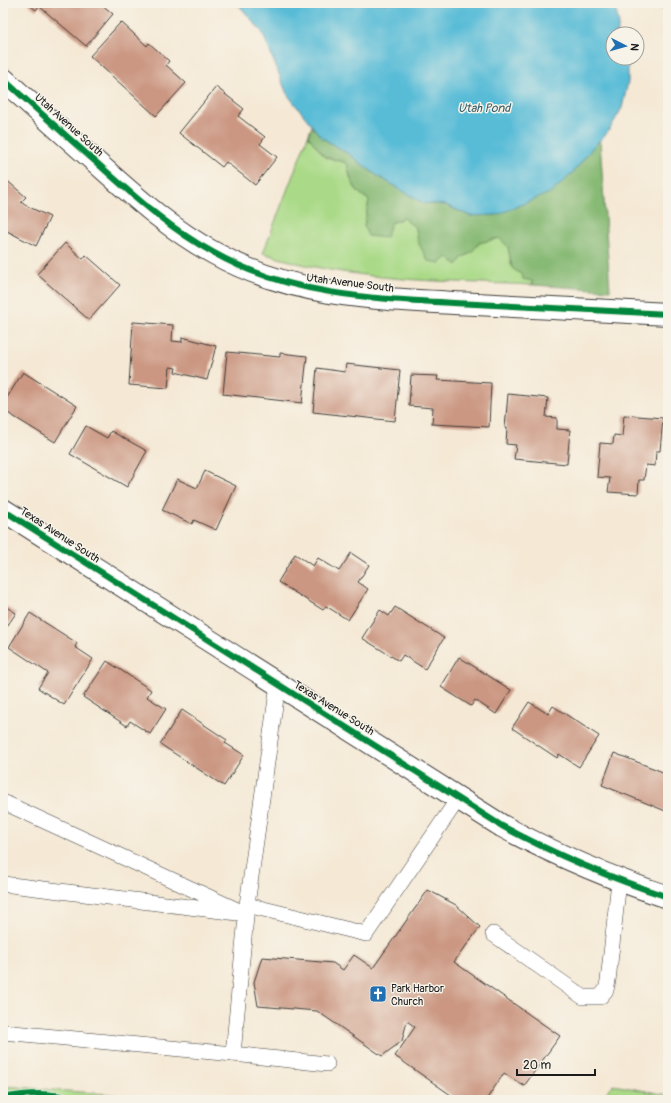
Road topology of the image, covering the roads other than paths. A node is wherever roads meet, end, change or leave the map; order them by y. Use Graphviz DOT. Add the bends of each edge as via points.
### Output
graph roads {
  1 [pos="3,79"];
  2 [pos="668,314"];
  3 [pos="3,510"];
  4 [pos="278,684"];
  5 [pos="458,799"];
  6 [pos="3,802"];
  7 [pos="619,881"];
  8 [pos="3,884"];
  9 [pos="668,898"];
  10 [pos="246,909"];
  11 [pos="493,934"];
  12 [pos="3,1032"];
  13 [pos="233,1054"];
  14 [pos="328,1064"];
  1 -- 2 [label="street, Utah Avenue South" via="168,224 215,254 271,278 299,287 340,294"];
  3 -- 4 [label="street, Texas Avenue South"];
  4 -- 5 [label="street, Texas Avenue South"];
  4 -- 10 [label="lane"];
  5 -- 7 [label="street, Texas Avenue South" via="544,848"];
  5 -- 10 [label="lane" via="366,934"];
  6 -- 10 [label="lane"];
  7 -- 9 [label="street, Texas Avenue South"];
  7 -- 11 [label="lane" via="608,980 606,990 600,997 583,997"];
  8 -- 10 [label="lane"];
  10 -- 13 [label="lane"];
  12 -- 13 [label="lane"];
  13 -- 14 [label="lane"];
}
